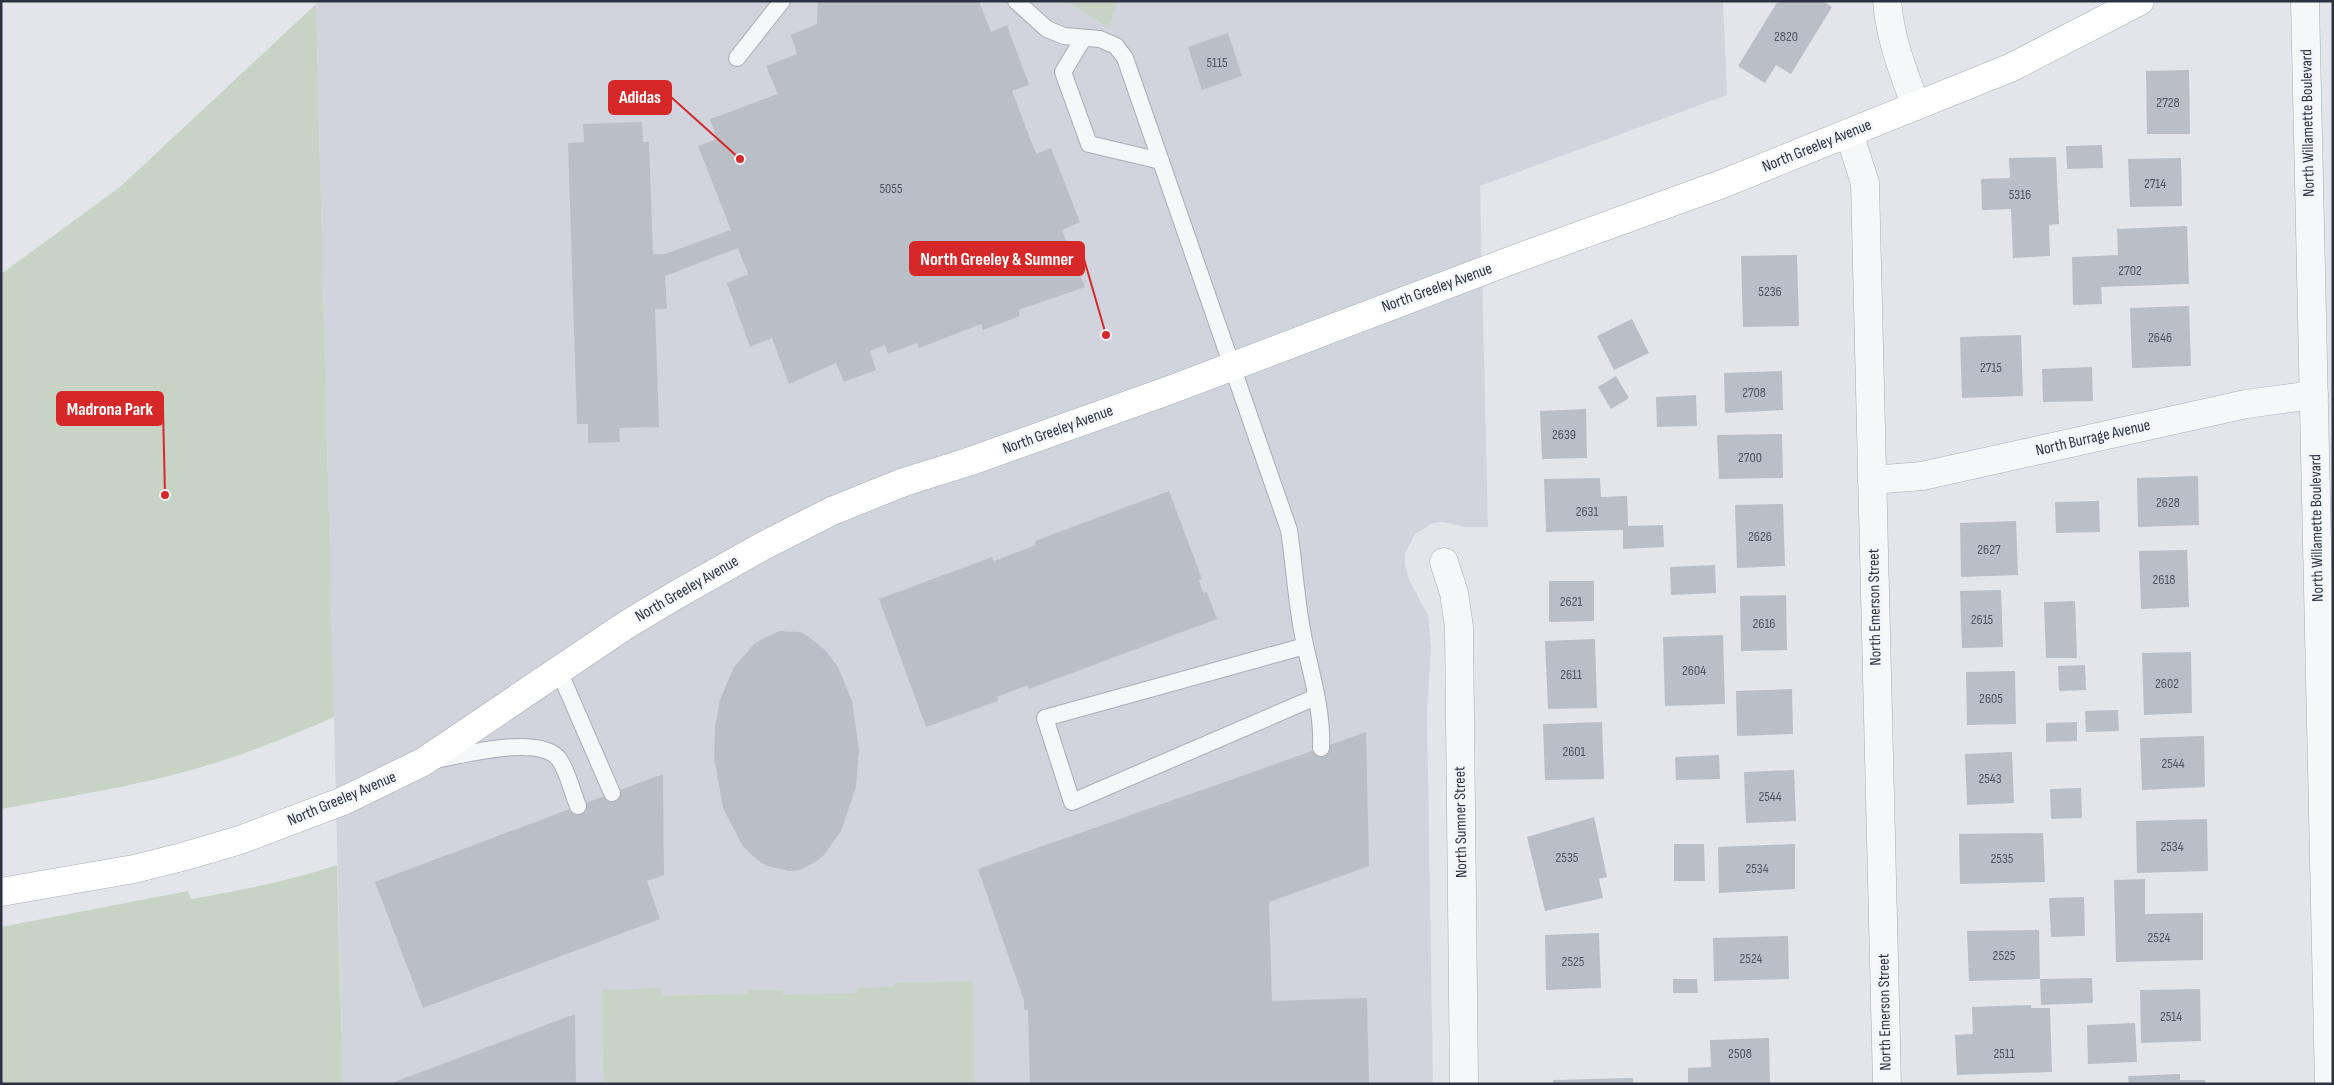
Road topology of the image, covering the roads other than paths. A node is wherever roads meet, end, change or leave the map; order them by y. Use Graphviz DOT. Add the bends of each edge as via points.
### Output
graph roads {
  1 [pos="782,1"];
  2 [pos="1016,1"];
  3 [pos="1887,1"];
  4 [pos="2140,1"];
  5 [pos="2305,1"];
  6 [pos="1084,38"];
  7 [pos="737,58"];
  8 [pos="1916,106"];
  9 [pos="1849,133"];
  10 [pos="1161,161"];
  11 [pos="2323,329"];
  12 [pos="1233,365"];
  13 [pos="2314,395"];
  14 [pos="1872,480"];
  15 [pos="1444,562"];
  16 [pos="1305,646"];
  17 [pos="559,671"];
  18 [pos="1316,697"];
  19 [pos="1321,748"];
  20 [pos="423,762"];
  21 [pos="612,793"];
  22 [pos="578,806"];
  23 [pos="1,892"];
  24 [pos="2331,1046"];
  25 [pos="1464,1084"];
  26 [pos="1887,1084"];
  27 [pos="2329,1084"];
  1 -- 7 [label="lane"];
  2 -- 6 [label="lane" via="1047,29 1064,36"];
  3 -- 8 [label="street" via="1894,43"];
  4 -- 8 [label="main road, North Greeley Avenue" via="2010,68"];
  5 -- 11 [label="street, North Willamette Boulevard"];
  6 -- 10 [label="lane" via="1100,39 1116,46 1125,58"];
  6 -- 10 [label="lane" via="1063,72 1089,144"];
  8 -- 9 [label="main road, North Greeley Avenue"];
  9 -- 12 [label="main road, North Greeley Avenue" via="1722,184"];
  9 -- 14 [label="street, North Emerson Street" via="1865,183"];
  10 -- 12 [label="lane"];
  11 -- 13 [label="street, North Willamette Boulevard"];
  12 -- 16 [label="lane" via="1289,530"];
  12 -- 17 [label="main road, North Greeley Avenue" via="1028,441 896,485 832,511 676,595"];
  13 -- 14 [label="street, North Burrage Avenue" via="2246,404 1922,476"];
  13 -- 24 [label="street, North Willamette Boulevard"];
  14 -- 26 [label="street, North Emerson Street"];
  15 -- 25 [label="street, North Sumner Street" via="1454,593 1459,627"];
  16 -- 18 [label="lane"];
  16 -- 18 [label="lane" via="1045,718 1072,802"];
  17 -- 20 [label="main road, North Greeley Avenue"];
  17 -- 21 [label="lane"];
  18 -- 19 [label="lane" via="1322,732"];
  20 -- 22 [label="lane" via="510,748 542,748 559,760"];
  20 -- 23 [label="main road, North Greeley Avenue" via="343,801 240,840 134,869"];
  24 -- 27 [label="street, North Willamette Boulevard"];
}
